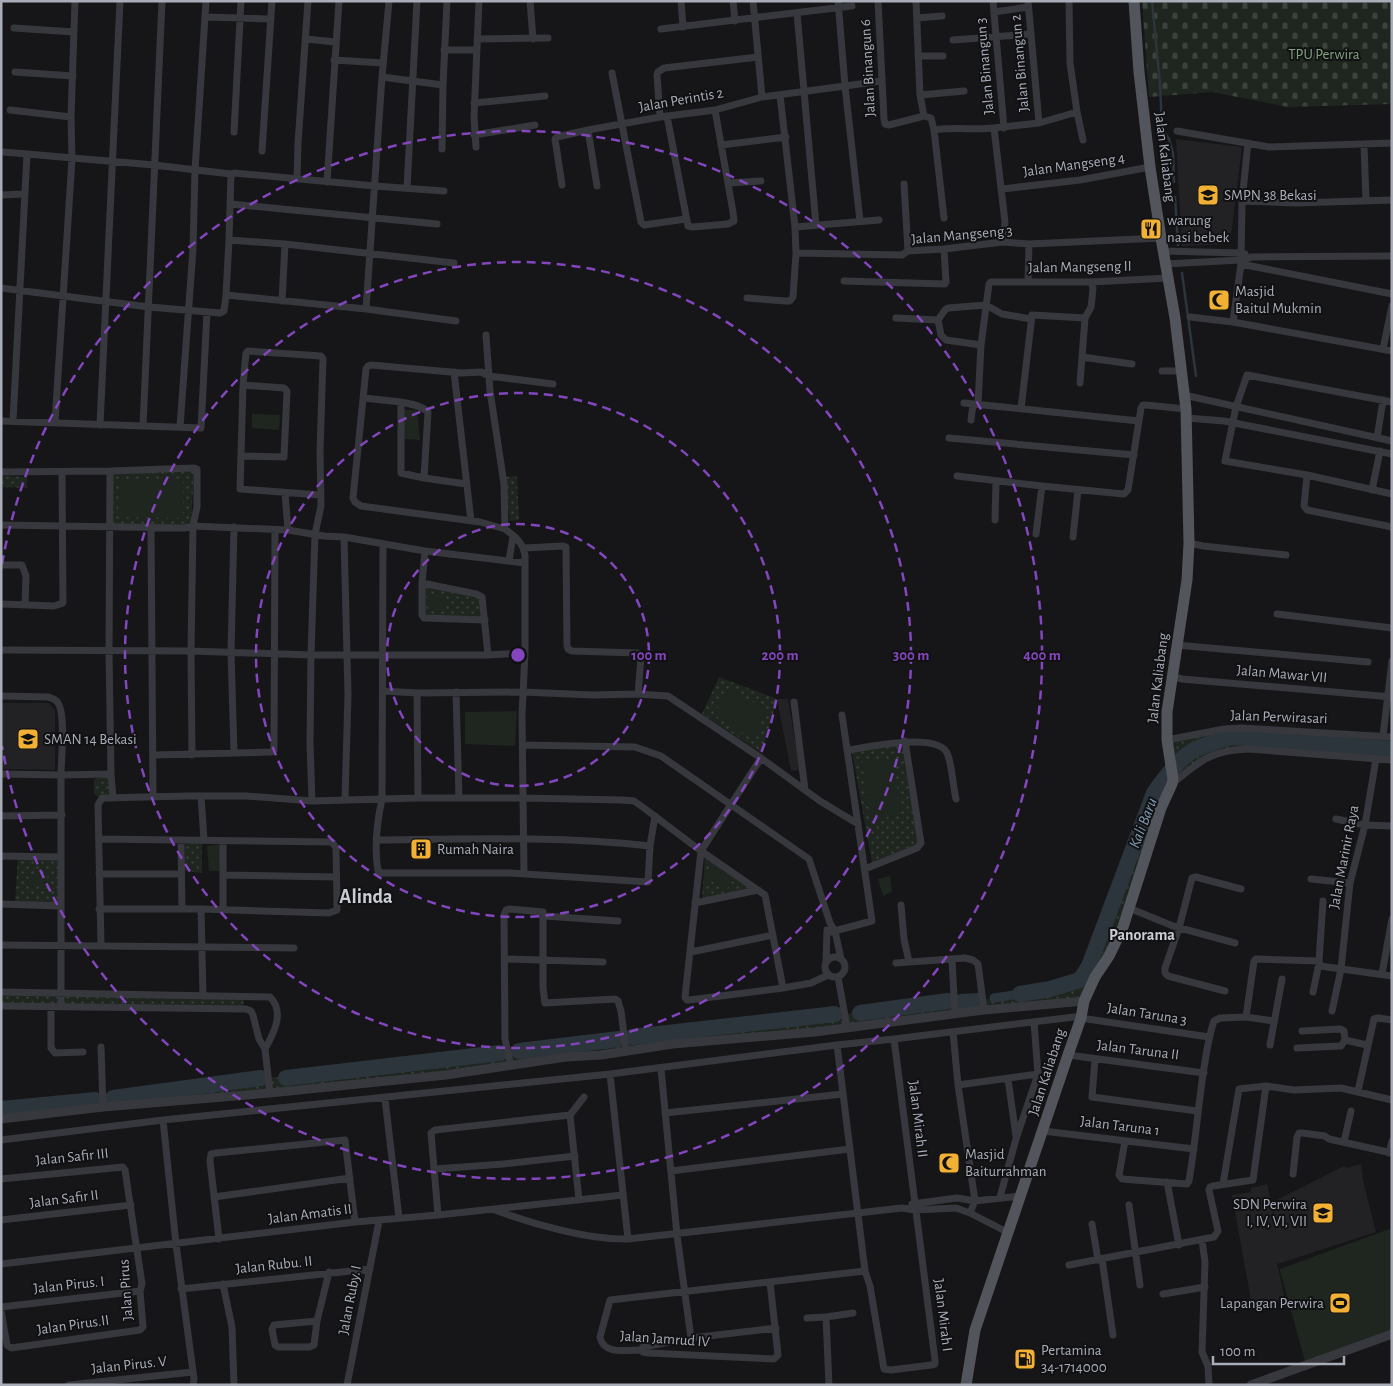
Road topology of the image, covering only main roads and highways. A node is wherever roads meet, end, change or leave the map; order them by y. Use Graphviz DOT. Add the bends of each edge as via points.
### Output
graph roads {
  1 [pos="1134,1"];
  2 [pos="966,1385"];
  1 -- 2 [label="main road, Jalan Kaliabang" via="1150,167 1163,251 1176,263 1168,278 1186,413 1187,580 1167,712 1167,743 1173,782 1161,808 1123,927 1084,1001 975,1330"];
}
